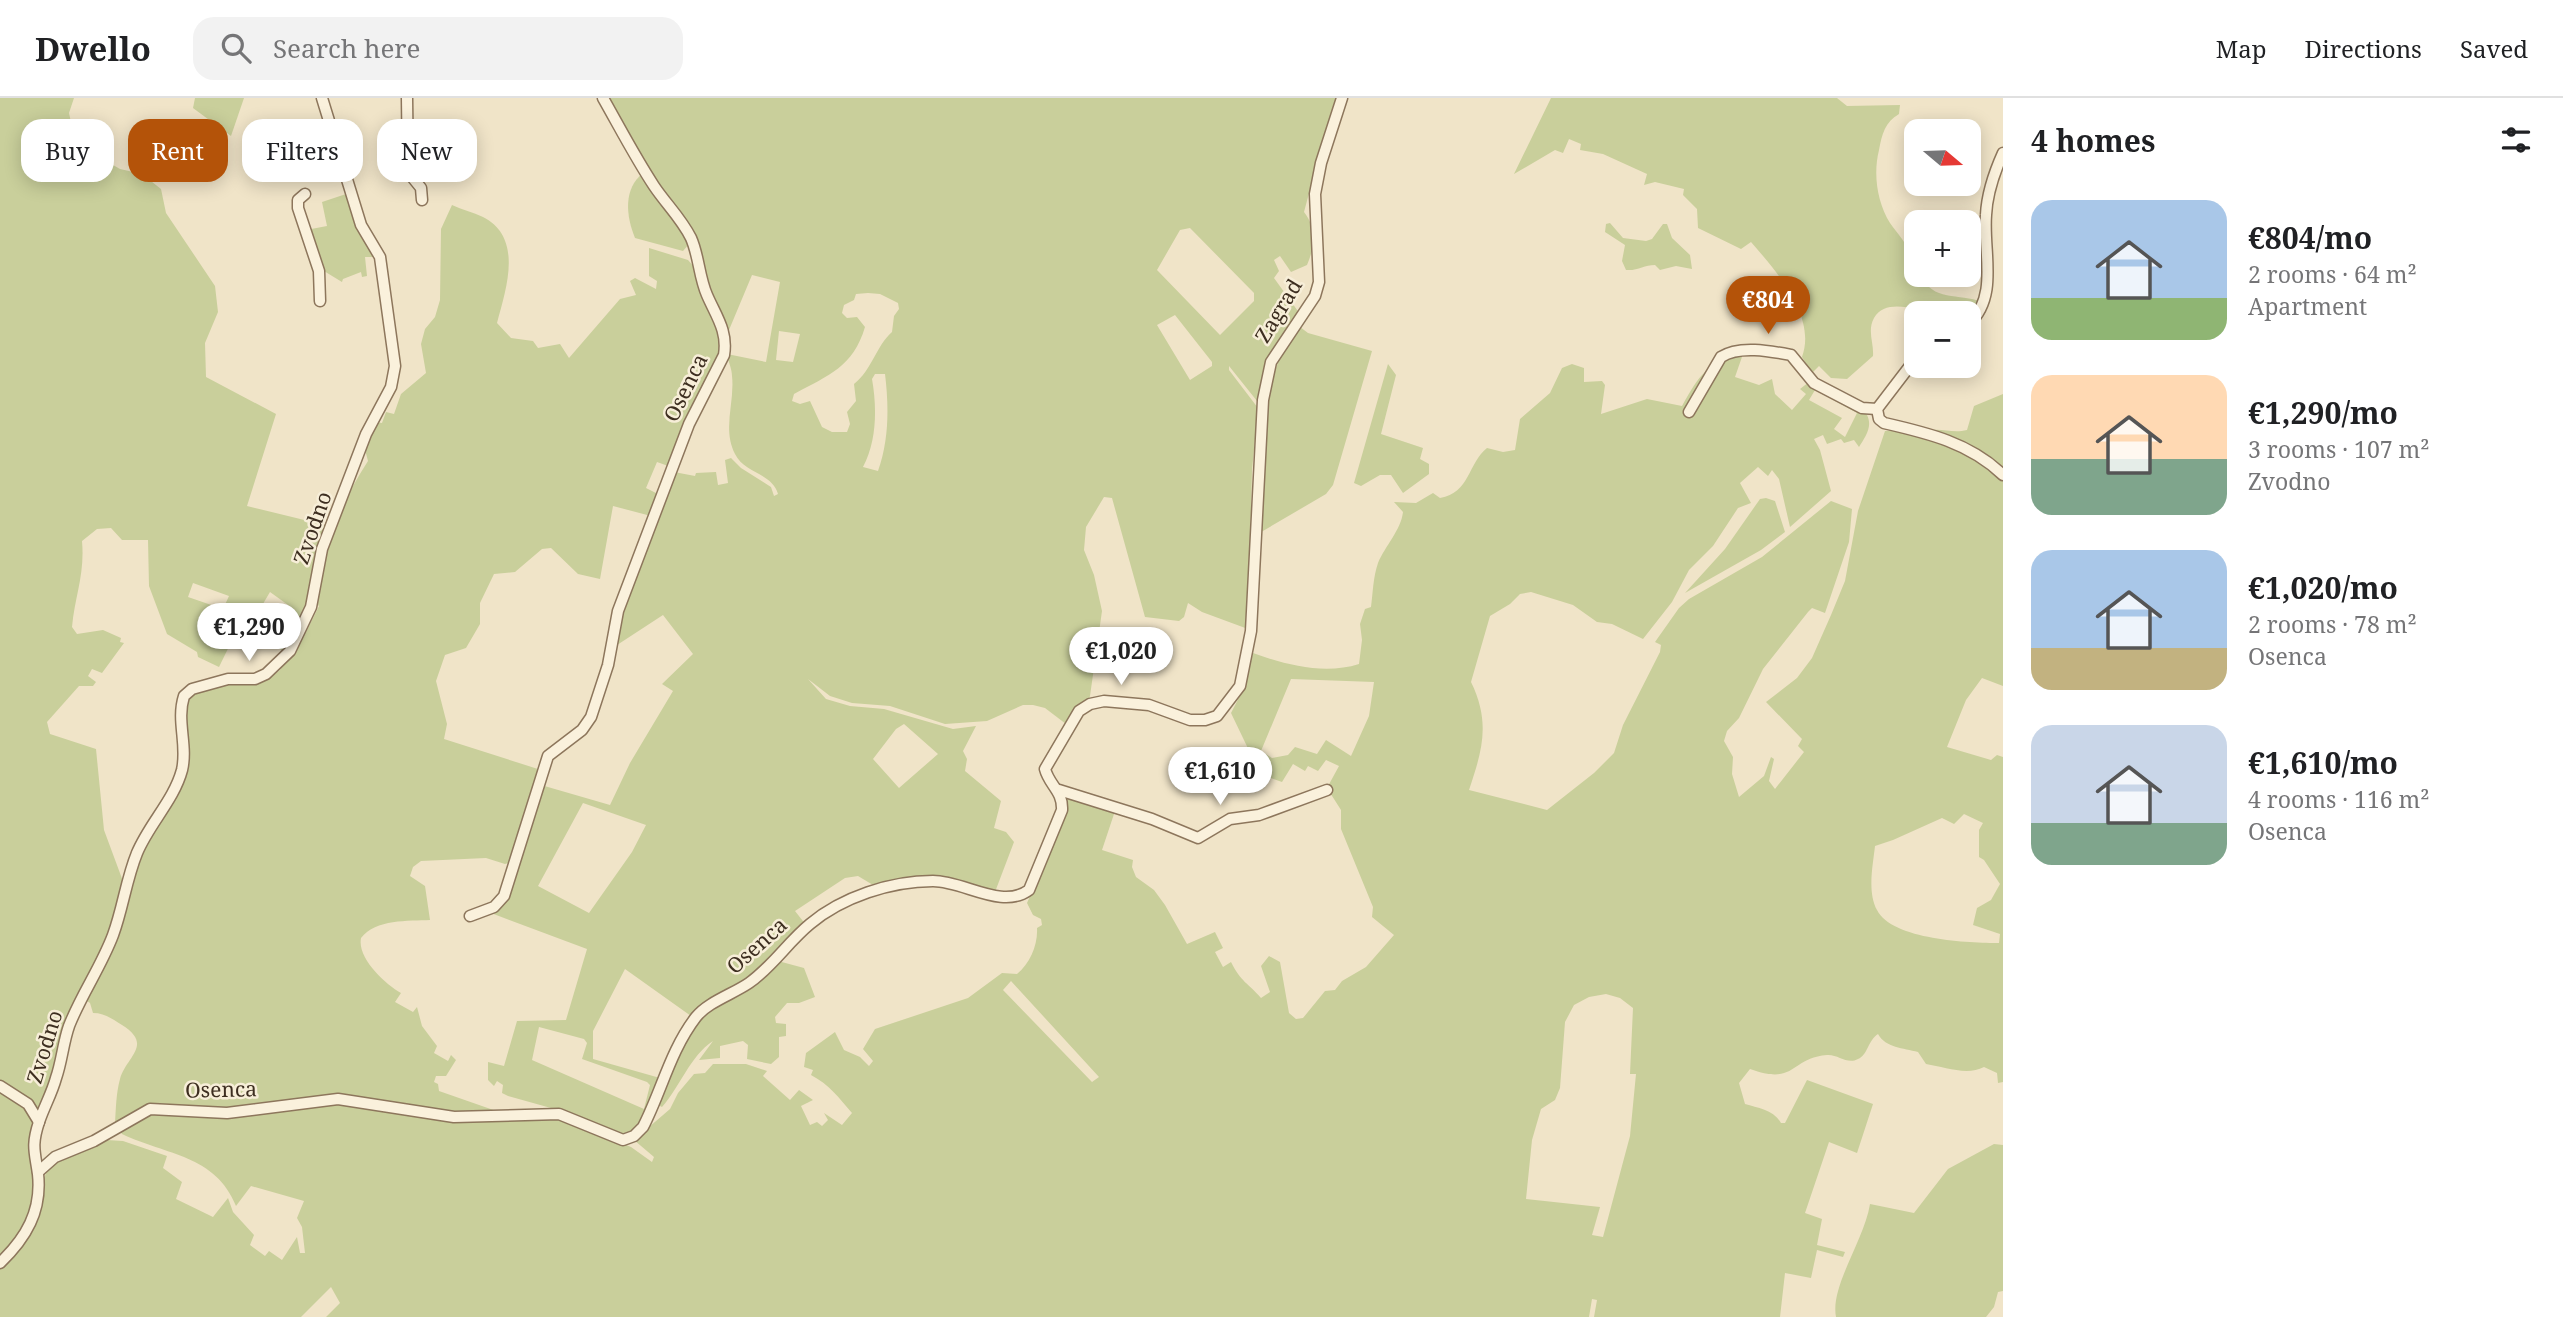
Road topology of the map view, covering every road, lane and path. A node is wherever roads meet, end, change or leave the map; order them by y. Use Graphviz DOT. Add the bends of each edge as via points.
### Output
graph roads {
  1 [pos="322,98"];
  2 [pos="407,98"];
  3 [pos="603,98"];
  4 [pos="1342,98"];
  5 [pos="2003,153"];
  6 [pos="305,194"];
  7 [pos="422,200"];
  8 [pos="320,302"];
  9 [pos="1981,309"];
  10 [pos="1904,374"];
  11 [pos="1877,409"];
  12 [pos="1689,412"];
  13 [pos="2003,475"];
  14 [pos="1251,631"];
  15 [pos="1059,790"];
  16 [pos="1327,790"];
  17 [pos="470,916"];
  18 [pos="0,1086"];
  19 [pos="38,1122"];
  20 [pos="38,1172"];
  21 [pos="0,1263"];
  1 -- 19 [label="street, Zvodno" via="357,213 380,257 395,366 391,387 366,434 322,549 311,607 290,650 255,679 228,679 192,689 184,696 182,769 136,855 112,938 69,1027 58,1075"];
  2 -- 7 [label="street" via="408,172 421,188"];
  3 -- 17 [label="street, Osenca" via="619,131 691,240 726,344 689,424 618,611 608,665 591,717 582,730 548,756 504,896 494,907"];
  4 -- 14 [label="street, Zagrad" via="1315,194 1319,282 1315,296 1271,362 1263,400"];
  5 -- 9 [label="street" via="1988,195 1988,288"];
  6 -- 8 [label="street" via="298,200 298,208 318,271"];
  10 -- 11 [label="street"];
  11 -- 12 [label="street" via="1862,408 1814,383 1791,355 1744,351 1721,357"];
  11 -- 13 [label="street" via="1884,424 1956,443"];
  14 -- 15 [label="street, Osenca" via="1240,687 1217,716 1190,720 1149,705 1104,701 1079,711 1045,768 1047,778"];
  15 -- 16 [label="street" via="1198,838 1230,819 1259,815"];
  15 -- 20 [label="street, Osenca" via="1062,810 1029,890 1021,897 1008,899 933,881 898,884 834,908 810,924 751,982 699,1014 675,1047 643,1127 623,1140 559,1114 454,1117 338,1099 227,1113 149,1109 55,1157"];
  18 -- 19 [label="street" via="28,1104"];
  19 -- 20 [label="street, Zvodno" via="32,1150"];
  20 -- 21 [label="street, Zvodno" via="29,1229"];
}
